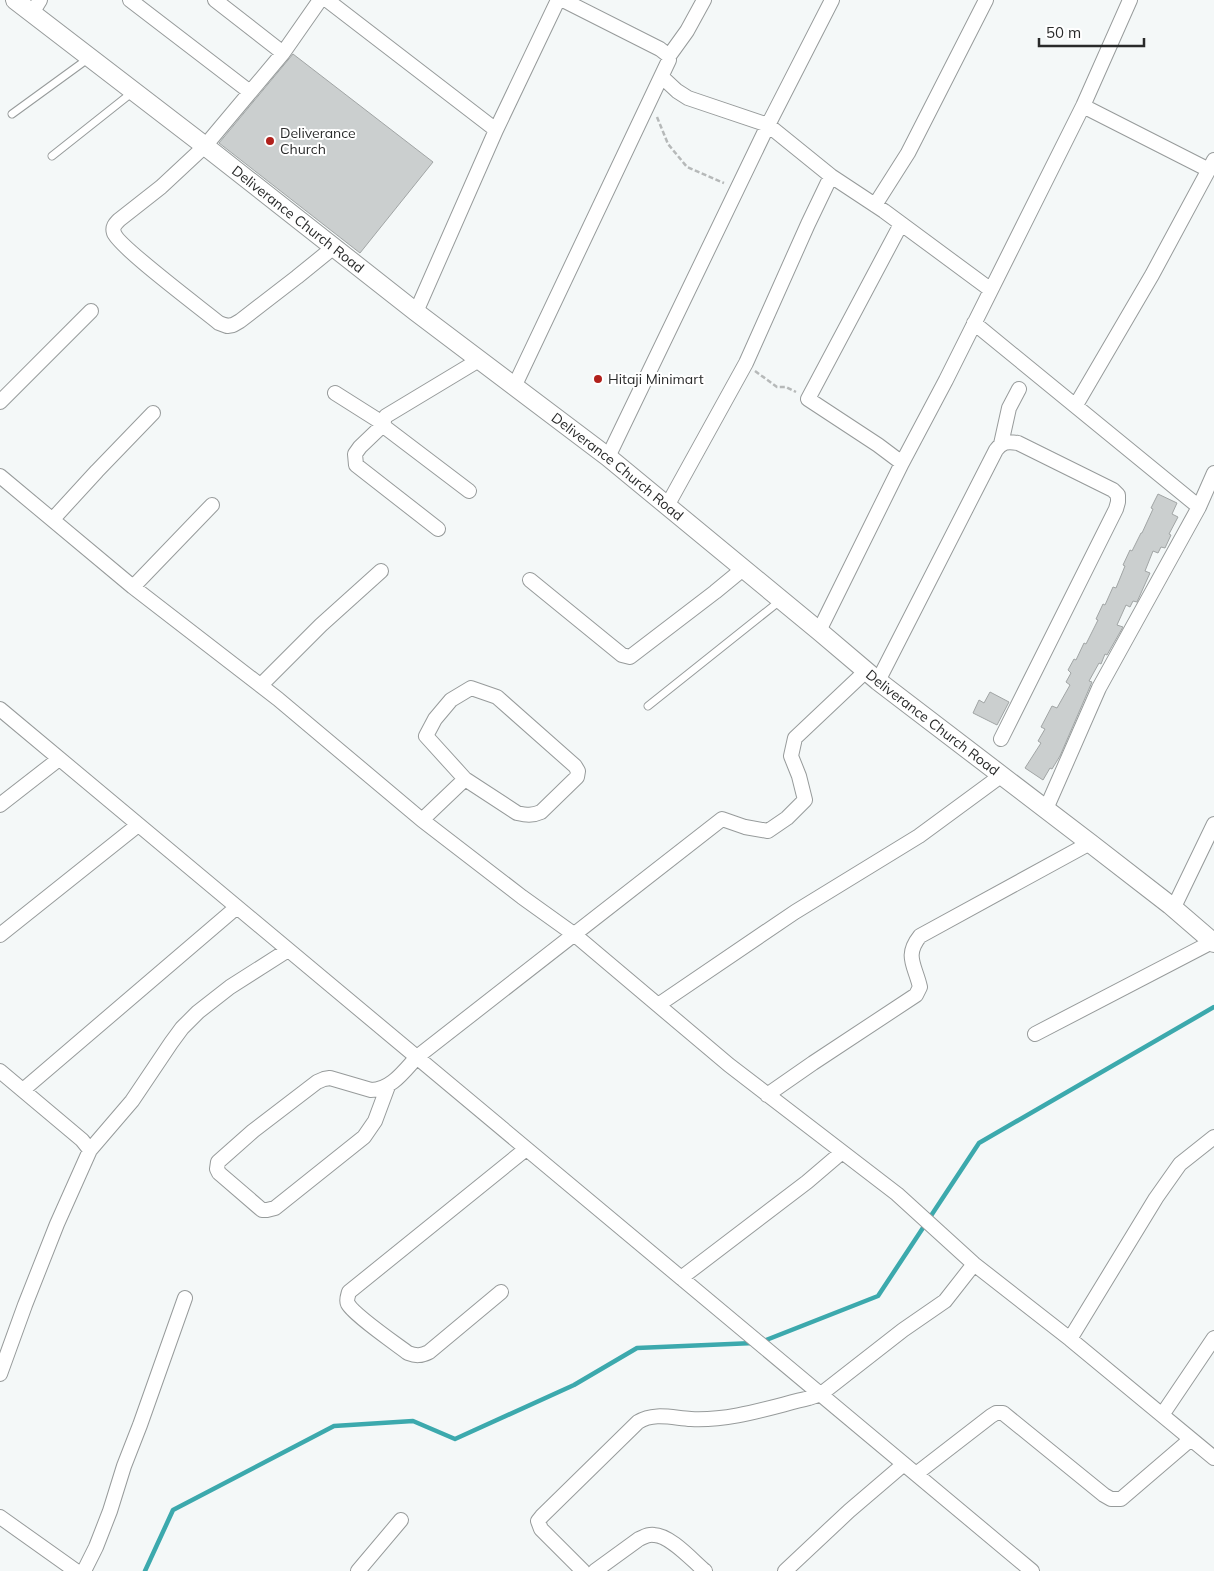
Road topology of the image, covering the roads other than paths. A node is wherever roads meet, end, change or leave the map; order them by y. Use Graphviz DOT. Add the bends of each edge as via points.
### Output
graph roads {
  1 [pos="15,0"];
  2 [pos="215,0"];
  3 [pos="320,0"];
  4 [pos="327,0"];
  5 [pos="558,0"];
  6 [pos="563,0"];
  7 [pos="704,0"];
  8 [pos="832,0"];
  9 [pos="986,0"];
  10 [pos="1130,0"];
  11 [pos="139,2"];
  12 [pos="36,7"];
  13 [pos="283,53"];
  14 [pos="669,56"];
  15 [pos="89,58"];
  16 [pos="662,77"];
  17 [pos="134,91"];
  18 [pos="250,92"];
  19 [pos="1083,106"];
  20 [pos="12,114"];
  21 [pos="768,125"];
  22 [pos="496,130"];
  23 [pos="205,146"];
  24 [pos="52,156"];
  25 [pos="1211,165"];
  26 [pos="831,176"];
  27 [pos="876,205"];
  28 [pos="901,224"];
  29 [pos="334,246"];
  30 [pos="991,290"];
  31 [pos="90,311"];
  32 [pos="416,312"];
  33 [pos="974,323"];
  34 [pos="479,360"];
  35 [pos="514,387"];
  36 [pos="1019,389"];
  37 [pos="335,393"];
  38 [pos="0,402"];
  39 [pos="1076,405"];
  40 [pos="153,413"];
  41 [pos="384,424"];
  42 [pos="1001,444"];
  43 [pos="608,457"];
  44 [pos="902,463"];
  45 [pos="1214,473"];
  46 [pos="0,476"];
  47 [pos="469,491"];
  48 [pos="212,505"];
  49 [pos="667,506"];
  50 [pos="1199,507"];
  51 [pos="53,519"];
  52 [pos="438,529"];
  53 [pos="743,568"];
  54 [pos="381,570"];
  55 [pos="530,580"];
  56 [pos="133,587"];
  57 [pos="782,600"];
  58 [pos="819,631"];
  59 [pos="872,676"];
  60 [pos="261,685"];
  61 [pos="648,706"];
  62 [pos="0,709"];
  63 [pos="1001,739"];
  64 [pos="59,759"];
  65 [pos="1002,775"];
  66 [pos="466,779"];
  67 [pos="0,805"];
  68 [pos="1046,809"];
  69 [pos="422,820"];
  70 [pos="1214,824"];
  71 [pos="138,825"];
  72 [pos="1090,843"];
  73 [pos="237,907"];
  74 [pos="1173,909"];
  75 [pos="0,935"];
  76 [pos="575,935"];
  77 [pos="1213,943"];
  78 [pos="288,950"];
  79 [pos="658,1005"];
  80 [pos="1035,1034"];
  81 [pos="417,1057"];
  82 [pos="0,1070"];
  83 [pos="388,1086"];
  84 [pos="23,1090"];
  85 [pos="767,1095"];
  86 [pos="1214,1137"];
  87 [pos="526,1148"];
  88 [pos="90,1150"];
  89 [pos="842,1153"];
  90 [pos="974,1264"];
  91 [pos="681,1278"];
  92 [pos="501,1292"];
  93 [pos="185,1298"];
  94 [pos="1214,1338"];
  95 [pos="1070,1339"];
  96 [pos="0,1374"];
  97 [pos="821,1394"];
  98 [pos="1162,1415"];
  99 [pos="1191,1439"];
  100 [pos="1214,1458"];
  101 [pos="904,1464"];
  102 [pos="916,1474"];
  103 [pos="0,1517"];
  104 [pos="401,1520"];
  105 [pos="1023,1568"];
  106 [pos="76,1571"];
  107 [pos="84,1571"];
  108 [pos="358,1571"];
  109 [pos="583,1571"];
  110 [pos="595,1571"];
  111 [pos="705,1571"];
  112 [pos="784,1571"];
  1 -- 12 [label="street, Deliverance Church Road"];
  2 -- 13 [label="street"];
  3 -- 13 [label="street"];
  4 -- 22 [label="street"];
  5 -- 22 [label="street"];
  6 -- 14 [label="street"];
  7 -- 14 [label="street" via="688,31"];
  8 -- 21 [label="street"];
  9 -- 27 [label="street" via="908,153"];
  10 -- 19 [label="street"];
  11 -- 18 [label="street"];
  12 -- 15 [label="street, Deliverance Church Road"];
  13 -- 18 [label="street"];
  14 -- 16 [label="street"];
  15 -- 17 [label="street, Deliverance Church Road"];
  15 -- 20 [label="lane"];
  16 -- 21 [label="street" via="688,98"];
  16 -- 35 [label="street"];
  17 -- 23 [label="street, Deliverance Church Road"];
  17 -- 24 [label="lane"];
  18 -- 23 [label="street"];
  19 -- 25 [label="street"];
  19 -- 30 [label="street"];
  21 -- 26 [label="street"];
  21 -- 43 [label="street"];
  22 -- 32 [label="street"];
  23 -- 29 [label="street, Deliverance Church Road"];
  23 -- 29 [label="street" via="161,188 119,220 113,231 138,258 219,323 227,326 240,321"];
  25 -- 39 [label="street" via="1152,275"];
  26 -- 27 [label="street"];
  26 -- 49 [label="street" via="746,363"];
  27 -- 28 [label="street"];
  28 -- 30 [label="street"];
  28 -- 44 [label="street" via="808,399"];
  29 -- 32 [label="street, Deliverance Church Road"];
  30 -- 33 [label="street"];
  31 -- 38 [label="street"];
  32 -- 34 [label="street, Deliverance Church Road"];
  33 -- 39 [label="street"];
  33 -- 44 [label="street"];
  34 -- 35 [label="street, Deliverance Church Road"];
  34 -- 41 [label="street" via="386,416"];
  35 -- 43 [label="street, Deliverance Church Road"];
  36 -- 42 [label="street" via="1009,408"];
  37 -- 41 [label="street"];
  39 -- 50 [label="street"];
  40 -- 51 [label="street"];
  41 -- 47 [label="street"];
  41 -- 52 [label="street" via="355,454 356,465"];
  42 -- 59 [label="street"];
  42 -- 63 [label="street" via="1009,441 1018,443 1118,495 1116,508"];
  43 -- 49 [label="street, Deliverance Church Road"];
  44 -- 58 [label="street"];
  45 -- 50 [label="street"];
  46 -- 51 [label="street"];
  48 -- 56 [label="street"];
  49 -- 53 [label="street, Deliverance Church Road"];
  50 -- 68 [label="street" via="1099,688"];
  51 -- 56 [label="street"];
  53 -- 55 [label="street" via="630,657 622,655"];
  53 -- 57 [label="street, Deliverance Church Road"];
  54 -- 60 [label="street"];
  56 -- 60 [label="street"];
  57 -- 58 [label="street, Deliverance Church Road"];
  57 -- 61 [label="lane"];
  58 -- 59 [label="street, Deliverance Church Road"];
  59 -- 65 [label="street, Deliverance Church Road"];
  59 -- 76 [label="street" via="794,738 791,756 805,800 787,818 768,831 722,820"];
  60 -- 69 [label="street"];
  62 -- 64 [label="street"];
  64 -- 67 [label="street"];
  64 -- 71 [label="street"];
  65 -- 68 [label="street, Deliverance Church Road"];
  65 -- 79 [label="street" via="919,836 795,912"];
  66 -- 66 [label="street" via="517,813 534,815 577,777 578,771 497,698 471,688 451,700 426,736"];
  66 -- 69 [label="street"];
  68 -- 72 [label="street, Deliverance Church Road"];
  69 -- 76 [label="street"];
  70 -- 74 [label="street"];
  71 -- 73 [label="street"];
  71 -- 75 [label="street"];
  72 -- 74 [label="street, Deliverance Church Road"];
  72 -- 85 [label="street" via="920,936 911,952 920,987 916,995"];
  73 -- 78 [label="street"];
  73 -- 84 [label="street"];
  74 -- 77 [label="street, Deliverance Church Road"];
  76 -- 79 [label="street"];
  76 -- 81 [label="street"];
  77 -- 80 [label="street"];
  78 -- 81 [label="street"];
  78 -- 88 [label="street" via="230,988 182,1028 132,1101"];
  79 -- 85 [label="street"];
  81 -- 83 [label="street"];
  81 -- 87 [label="street"];
  82 -- 84 [label="street"];
  83 -- 83 [label="street" via="371,1090 330,1078 317,1082 218,1162 218,1173 262,1210 275,1208 364,1137 375,1121"];
  84 -- 88 [label="street"];
  85 -- 89 [label="street"];
  86 -- 95 [label="street" via="1180,1164"];
  87 -- 91 [label="street"];
  87 -- 92 [label="street" via="349,1292 347,1300 358,1314 416,1356 429,1352"];
  88 -- 96 [label="street" via="57,1224"];
  89 -- 90 [label="street" via="898,1194"];
  89 -- 91 [label="street"];
  90 -- 95 [label="street"];
  90 -- 97 [label="street" via="944,1301"];
  91 -- 97 [label="street"];
  93 -- 107 [label="street" via="110,1511"];
  94 -- 98 [label="street"];
  95 -- 98 [label="street"];
  97 -- 101 [label="street"];
  97 -- 109 [label="street" via="729,1417 656,1416 638,1422 538,1521 540,1529"];
  98 -- 99 [label="street"];
  99 -- 100 [label="street"];
  99 -- 102 [label="street" via="1122,1499 1116,1500 1104,1495 1003,1413 991,1416"];
  101 -- 102 [label="street"];
  101 -- 112 [label="street" via="848,1510"];
  102 -- 105 [label="street"];
  103 -- 106 [label="street"];
  104 -- 108 [label="street"];
  110 -- 111 [label="street" via="639,1539 656,1534 668,1539"];
}
